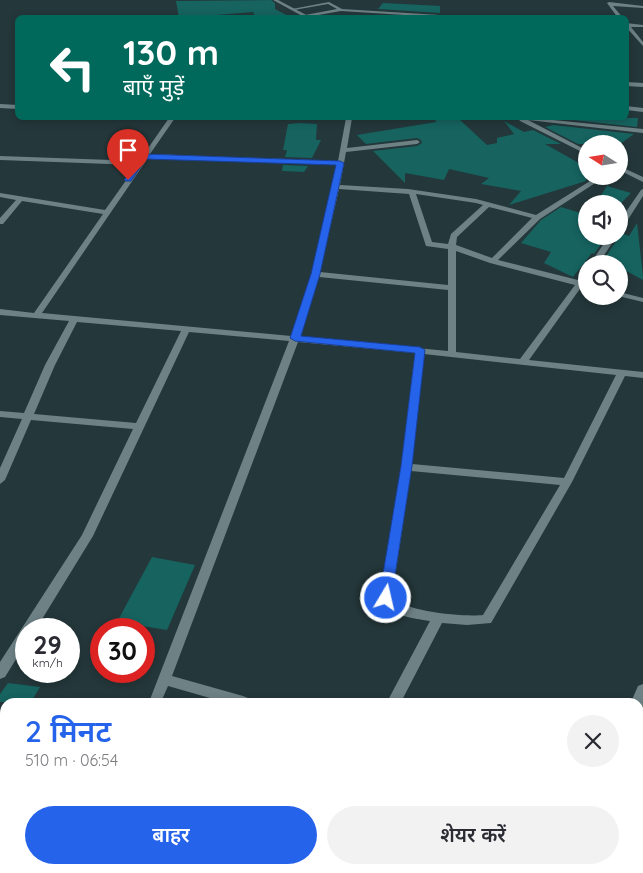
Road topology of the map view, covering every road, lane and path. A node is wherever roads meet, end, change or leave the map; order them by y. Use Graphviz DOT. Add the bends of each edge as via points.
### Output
graph roads {
  1 [pos="274,0"];
  2 [pos="340,0"];
  3 [pos="608,2"];
  4 [pos="329,3"];
  5 [pos="643,7"];
  6 [pos="294,9"];
  7 [pos="341,10"];
  8 [pos="305,15"];
  9 [pos="318,15"];
  10 [pos="432,15"];
  11 [pos="619,15"];
  12 [pos="629,24"];
  13 [pos="643,26"];
  14 [pos="629,28"];
  15 [pos="643,45"];
  16 [pos="629,84"];
  17 [pos="643,84"];
  18 [pos="15,107"];
  19 [pos="1,108"];
  20 [pos="629,108"];
  21 [pos="643,110"];
  22 [pos="171,120"];
  23 [pos="348,120"];
  24 [pos="520,120"];
  25 [pos="540,120"];
  26 [pos="643,131"];
  27 [pos="417,142"];
  28 [pos="578,148"];
  29 [pos="343,150"];
  30 [pos="0,158"];
  31 [pos="142,160"];
  32 [pos="340,163"];
  33 [pos="628,172"];
  34 [pos="643,180"];
  35 [pos="589,185"];
  36 [pos="336,187"];
  37 [pos="408,191"];
  38 [pos="643,191"];
  39 [pos="0,195"];
  40 [pos="21,198"];
  41 [pos="488,204"];
  42 [pos="105,212"];
  43 [pos="628,214"];
  44 [pos="537,217"];
  45 [pos="0,222"];
  46 [pos="452,247"];
  47 [pos="493,261"];
  48 [pos="316,274"];
  49 [pos="578,283"];
  50 [pos="452,288"];
  51 [pos="578,290"];
  52 [pos="628,296"];
  53 [pos="643,300"];
  54 [pos="0,312"];
  55 [pos="36,316"];
  56 [pos="74,318"];
  57 [pos="186,329"];
  58 [pos="295,338"];
  59 [pos="420,350"];
  60 [pos="452,354"];
  61 [pos="523,361"];
  62 [pos="622,374"];
  63 [pos="643,375"];
  64 [pos="0,414"];
  65 [pos="27,416"];
  66 [pos="140,426"];
  67 [pos="406,466"];
  68 [pos="0,480"];
  69 [pos="567,482"];
  70 [pos="439,617"];
  71 [pos="36,618"];
  72 [pos="15,649"];
  73 [pos="0,673"];
  74 [pos="166,680"];
  75 [pos="157,698"];
  76 [pos="229,698"];
  77 [pos="396,698"];
  1 -- 6 [label="street"];
  2 -- 4 [label="street"];
  3 -- 5 [label="street"];
  3 -- 11 [label="street"];
  4 -- 6 [label="street"];
  4 -- 7 [label="street"];
  6 -- 8 [label="street"];
  7 -- 9 [label="street"];
  7 -- 10 [label="street"];
  12 -- 13 [label="street"];
  14 -- 15 [label="street"];
  16 -- 17 [label="street"];
  18 -- 19 [label="street"];
  20 -- 21 [label="street"];
  22 -- 31 [label="street"];
  23 -- 29 [label="street"];
  24 -- 28 [label="street"];
  25 -- 26 [label="street"];
  27 -- 29 [label="street"];
  29 -- 32 [label="street"];
  30 -- 31 [label="street"];
  31 -- 32 [label="street"];
  31 -- 42 [label="street"];
  32 -- 36 [label="street"];
  33 -- 34 [label="street"];
  35 -- 44 [label="street"];
  36 -- 37 [label="street"];
  36 -- 48 [label="street"];
  37 -- 41 [label="street"];
  37 -- 46 [label="street" via="414,194 428,242 434,246"];
  38 -- 43 [label="street"];
  39 -- 40 [label="street"];
  40 -- 42 [label="street"];
  40 -- 45 [label="street"];
  41 -- 44 [label="street"];
  41 -- 46 [label="street" via="454,236"];
  42 -- 55 [label="street"];
  44 -- 47 [label="street"];
  46 -- 47 [label="street"];
  46 -- 50 [label="street"];
  47 -- 49 [label="street"];
  48 -- 50 [label="street"];
  48 -- 58 [label="street"];
  50 -- 60 [label="street"];
  51 -- 61 [label="street"];
  52 -- 53 [label="street"];
  54 -- 55 [label="street"];
  55 -- 56 [label="street"];
  56 -- 57 [label="street"];
  56 -- 65 [label="street"];
  57 -- 58 [label="street"];
  57 -- 66 [label="street"];
  58 -- 59 [label="street"];
  58 -- 74 [label="street"];
  59 -- 60 [label="street"];
  59 -- 67 [label="street"];
  60 -- 61 [label="street"];
  61 -- 62 [label="street"];
  62 -- 63 [label="street"];
  62 -- 69 [label="street"];
  64 -- 65 [label="street"];
  65 -- 66 [label="street"];
  65 -- 68 [label="street"];
  66 -- 71 [label="street" via="87,536"];
  67 -- 69 [label="street"];
  67 -- 70 [label="street" via="386,598 396,608"];
  69 -- 70 [label="street" via="487,619"];
  70 -- 77 [label="street"];
  72 -- 73 [label="street"];
  74 -- 75 [label="street"];
  74 -- 76 [label="street"];
}
